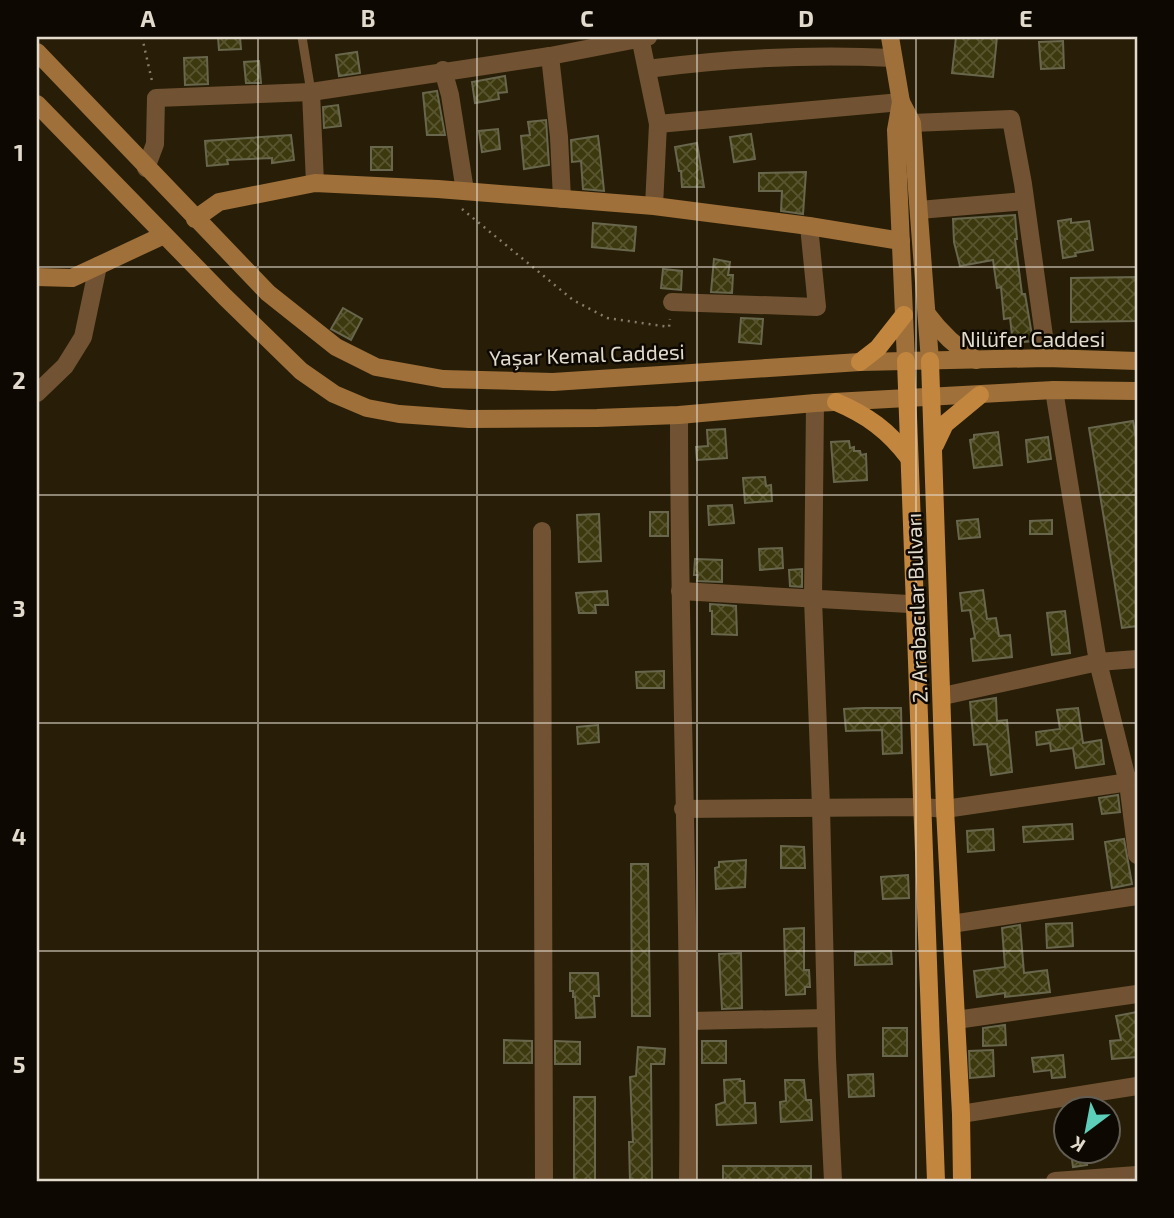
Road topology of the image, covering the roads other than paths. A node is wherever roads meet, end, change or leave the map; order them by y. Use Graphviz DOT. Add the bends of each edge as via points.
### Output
graph roads {
  1 [pos="302,37"];
  2 [pos="643,37"];
  3 [pos="890,37"];
  4 [pos="37,52"];
  5 [pos="550,56"];
  6 [pos="893,58"];
  7 [pos="647,69"];
  8 [pos="443,70"];
  9 [pos="311,92"];
  10 [pos="901,102"];
  11 [pos="37,104"];
  12 [pos="912,123"];
  13 [pos="658,124"];
  14 [pos="146,168"];
  15 [pos="315,183"];
  16 [pos="462,199"];
  17 [pos="562,199"];
  18 [pos="1025,201"];
  19 [pos="654,206"];
  20 [pos="919,210"];
  21 [pos="195,219"];
  22 [pos="810,226"];
  23 [pos="164,235"];
  24 [pos="901,242"];
  25 [pos="98,266"];
  26 [pos="37,277"];
  27 [pos="672,302"];
  28 [pos="927,314"];
  29 [pos="904,315"];
  30 [pos="1047,358"];
  31 [pos="976,360"];
  32 [pos="906,361"];
  33 [pos="930,361"];
  34 [pos="1137,361"];
  35 [pos="860,362"];
  36 [pos="65,366"];
  37 [pos="37,373"];
  38 [pos="1054,390"];
  39 [pos="1137,391"];
  40 [pos="37,393"];
  41 [pos="980,395"];
  42 [pos="932,397"];
  43 [pos="906,399"];
  44 [pos="836,402"];
  45 [pos="815,403"];
  46 [pos="679,415"];
  47 [pos="933,448"];
  48 [pos="909,458"];
  49 [pos="542,531"];
  50 [pos="680,592"];
  51 [pos="813,599"];
  52 [pos="909,604"];
  53 [pos="1137,659"];
  54 [pos="1098,662"];
  55 [pos="943,695"];
  56 [pos="1133,782"];
  57 [pos="821,807"];
  58 [pos="924,807"];
  59 [pos="683,809"];
  60 [pos="945,809"];
  61 [pos="1137,855"];
  62 [pos="1137,896"];
  63 [pos="951,924"];
  64 [pos="1137,994"];
  65 [pos="826,1018"];
  66 [pos="956,1020"];
  67 [pos="690,1021"];
  68 [pos="1137,1086"];
  69 [pos="961,1114"];
  70 [pos="1137,1175"];
  71 [pos="1073,1180"];
  72 [pos="544,1181"];
  73 [pos="688,1181"];
  74 [pos="834,1181"];
  75 [pos="936,1181"];
  76 [pos="962,1181"];
  77 [pos="1055,1181"];
  1 -- 9 [label="lane"];
  2 -- 5 [label="street"];
  2 -- 7 [label="street"];
  3 -- 6 [label="main road, 2. Arabacılar Bulvarı"];
  4 -- 14 [label="main road, Yaşar Kemal Caddesi"];
  5 -- 8 [label="street"];
  5 -- 17 [label="street"];
  6 -- 7 [label="street" via="780,57"];
  6 -- 10 [label="main road, 2. Arabacılar Bulvarı"];
  7 -- 13 [label="street"];
  8 -- 9 [label="street"];
  8 -- 16 [label="street"];
  9 -- 14 [label="street" via="156,98 155,144"];
  9 -- 15 [label="street"];
  10 -- 12 [label="main road, 2. Arabacılar Bulvarı"];
  10 -- 13 [label="street"];
  10 -- 24 [label="main road" via="896,130"];
  11 -- 23 [label="main road"];
  12 -- 18 [label="street" via="1011,119"];
  12 -- 20 [label="main road, 2. Arabacılar Bulvarı"];
  13 -- 19 [label="street"];
  14 -- 21 [label="main road, Yaşar Kemal Caddesi"];
  15 -- 16 [label="main road"];
  15 -- 21 [label="main road" via="219,202"];
  16 -- 17 [label="main road"];
  17 -- 19 [label="main road"];
  18 -- 20 [label="street"];
  18 -- 30 [label="street"];
  19 -- 22 [label="main road"];
  20 -- 28 [label="main road, 2. Arabacılar Bulvarı"];
  21 -- 35 [label="main road, Yaşar Kemal Caddesi" via="268,293 315,332 354,358 406,374 553,382"];
  22 -- 24 [label="main road"];
  22 -- 27 [label="street" via="817,307"];
  23 -- 25 [label="main road"];
  23 -- 46 [label="main road" via="301,371 334,394 367,408 469,419"];
  24 -- 29 [label="main road"];
  25 -- 26 [label="main road" via="72,278"];
  25 -- 36 [label="street" via="83,337"];
  28 -- 31 [label="main road" via="941,334"];
  28 -- 33 [label="main road, 2. Arabacılar Bulvarı"];
  29 -- 32 [label="main road"];
  29 -- 35 [label="main road" via="878,348"];
  30 -- 31 [label="main road, Nilüfer Caddesi"];
  30 -- 34 [label="main road, Nilüfer Caddesi"];
  31 -- 33 [label="main road, Nilüfer Caddesi"];
  32 -- 33 [label="main road, Yaşar Kemal Caddesi"];
  32 -- 35 [label="main road, Yaşar Kemal Caddesi"];
  32 -- 43 [label="main road"];
  33 -- 42 [label="main road, 2. Arabacılar Bulvarı"];
  36 -- 37 [label="street"];
  36 -- 40 [label="street"];
  38 -- 39 [label="main road"];
  38 -- 41 [label="main road"];
  38 -- 54 [label="street"];
  41 -- 42 [label="main road"];
  41 -- 47 [label="main road" via="945,424"];
  42 -- 43 [label="main road"];
  42 -- 47 [label="main road, 2. Arabacılar Bulvarı"];
  43 -- 44 [label="main road"];
  43 -- 48 [label="main road"];
  44 -- 45 [label="main road"];
  44 -- 48 [label="main road" via="879,425"];
  45 -- 46 [label="main road"];
  45 -- 51 [label="street"];
  46 -- 50 [label="street"];
  47 -- 55 [label="main road, 2. Arabacılar Bulvarı"];
  48 -- 58 [label="main road"];
  49 -- 72 [label="street"];
  50 -- 51 [label="street"];
  50 -- 59 [label="street"];
  51 -- 52 [label="street"];
  51 -- 57 [label="street"];
  53 -- 54 [label="street"];
  54 -- 55 [label="street"];
  54 -- 56 [label="street" via="1109,716"];
  55 -- 60 [label="main road, 2. Arabacılar Bulvarı"];
  56 -- 60 [label="street"];
  56 -- 61 [label="street"];
  57 -- 58 [label="street"];
  57 -- 59 [label="street"];
  57 -- 65 [label="street"];
  58 -- 60 [label="street"];
  58 -- 75 [label="main road"];
  59 -- 67 [label="street"];
  60 -- 63 [label="main road, 2. Arabacılar Bulvarı"];
  62 -- 63 [label="street"];
  63 -- 66 [label="main road, 2. Arabacılar Bulvarı"];
  64 -- 66 [label="street"];
  65 -- 67 [label="street"];
  65 -- 74 [label="street"];
  66 -- 69 [label="main road, 2. Arabacılar Bulvarı"];
  67 -- 73 [label="street"];
  68 -- 69 [label="street"];
  69 -- 76 [label="main road, 2. Arabacılar Bulvarı"];
  70 -- 71 [label="street"];
  71 -- 77 [label="street"];
}
